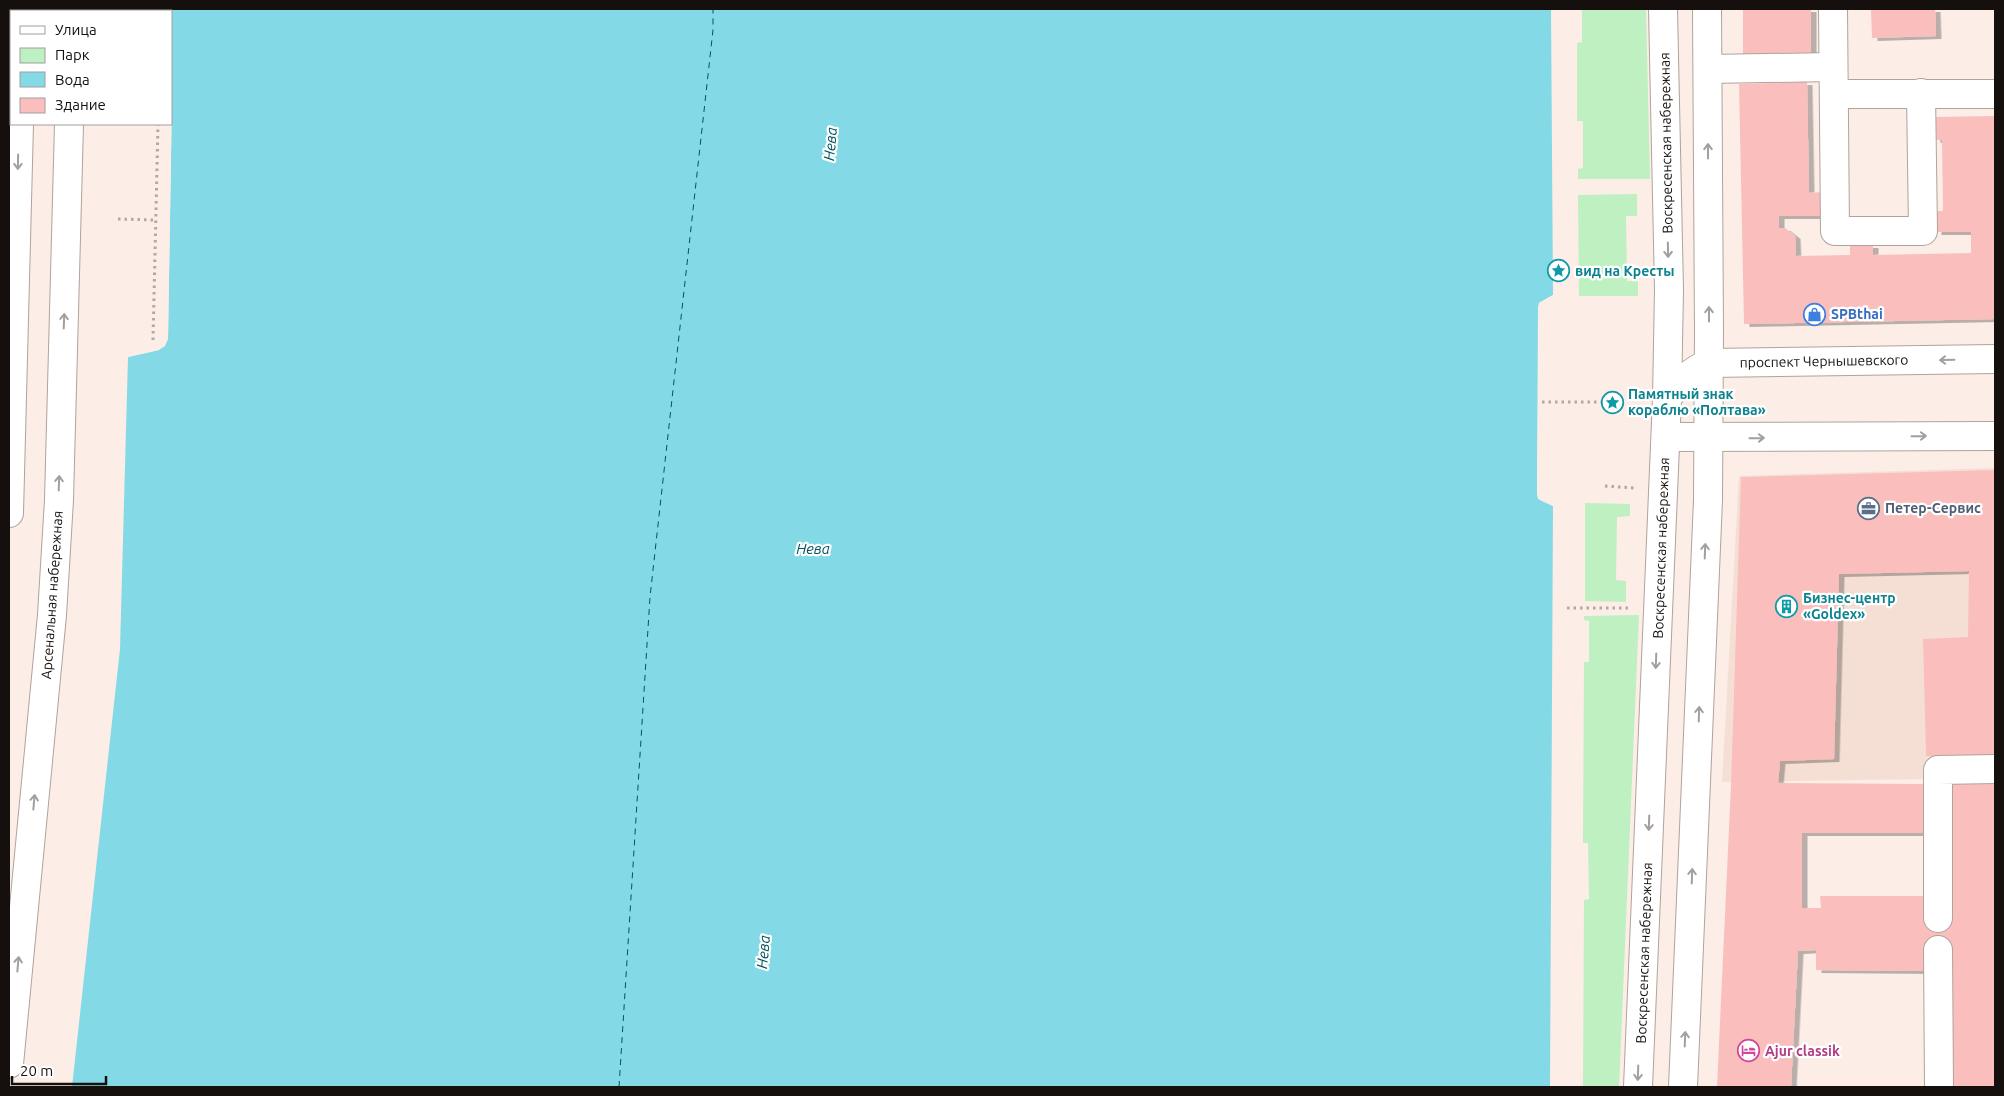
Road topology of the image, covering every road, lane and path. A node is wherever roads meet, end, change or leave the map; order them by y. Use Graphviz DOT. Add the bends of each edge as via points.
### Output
graph roads {
  1 [pos="1663,9"];
  2 [pos="1707,9"];
  3 [pos="1833,9"];
  4 [pos="1708,69"];
  5 [pos="1834,81"];
  6 [pos="1921,93"];
  7 [pos="1995,94"];
  8 [pos="19,125"];
  9 [pos="69,125"];
  10 [pos="158,125"];
  11 [pos="13,200"];
  12 [pos="118,219"];
  13 [pos="156,220"];
  14 [pos="154,340"];
  15 [pos="11,355"];
  16 [pos="1995,359"];
  17 [pos="1708,363"];
  18 [pos="1667,398"];
  19 [pos="1542,402"];
  20 [pos="1605,402"];
  21 [pos="1995,436"];
  22 [pos="1666,437"];
  23 [pos="1708,438"];
  24 [pos="1605,486"];
  25 [pos="1642,488"];
  26 [pos="9,503"];
  27 [pos="1567,608"];
  28 [pos="1637,608"];
  29 [pos="1995,769"];
  30 [pos="1938,918"];
  31 [pos="1938,950"];
  32 [pos="9,1064"];
  33 [pos="1638,1087"];
  34 [pos="1683,1087"];
  35 [pos="1939,1087"];
  1 -- 18 [label="main road, Воскресенская набережная, one-way" via="1669,290"];
  2 -- 4 [label="main road"];
  3 -- 5 [label="main road"];
  4 -- 5 [label="main road"];
  17 -- 4 [label="main road, one-way"];
  5 -- 6 [label="main road"];
  5 -- 6 [label="main road" via="1835,231 1923,231"];
  6 -- 7 [label="main road"];
  8 -- 11 [label="main road, one-way"];
  32 -- 9 [label="main road, Арсенальная набережная, one-way" via="52,616 59,500"];
  10 -- 13 [label="path"];
  11 -- 15 [label="main road"];
  12 -- 13 [label="path"];
  13 -- 14 [label="path"];
  15 -- 26 [label="main road"];
  16 -- 17 [label="main road, проспект Чернышевского, one-way"];
  17 -- 18 [label="main road" via="1680,381"];
  17 -- 23 [label="main road"];
  18 -- 22 [label="main road, Воскресенская набережная"];
  19 -- 20 [label="path"];
  23 -- 21 [label="main road, one-way"];
  22 -- 23 [label="main road"];
  22 -- 33 [label="main road, Воскресенская набережная, one-way"];
  34 -- 23 [label="main road, one-way"];
  24 -- 25 [label="path"];
  27 -- 28 [label="path"];
  29 -- 30 [label="main road" via="1938,770"];
  31 -- 35 [label="main road"];
}
